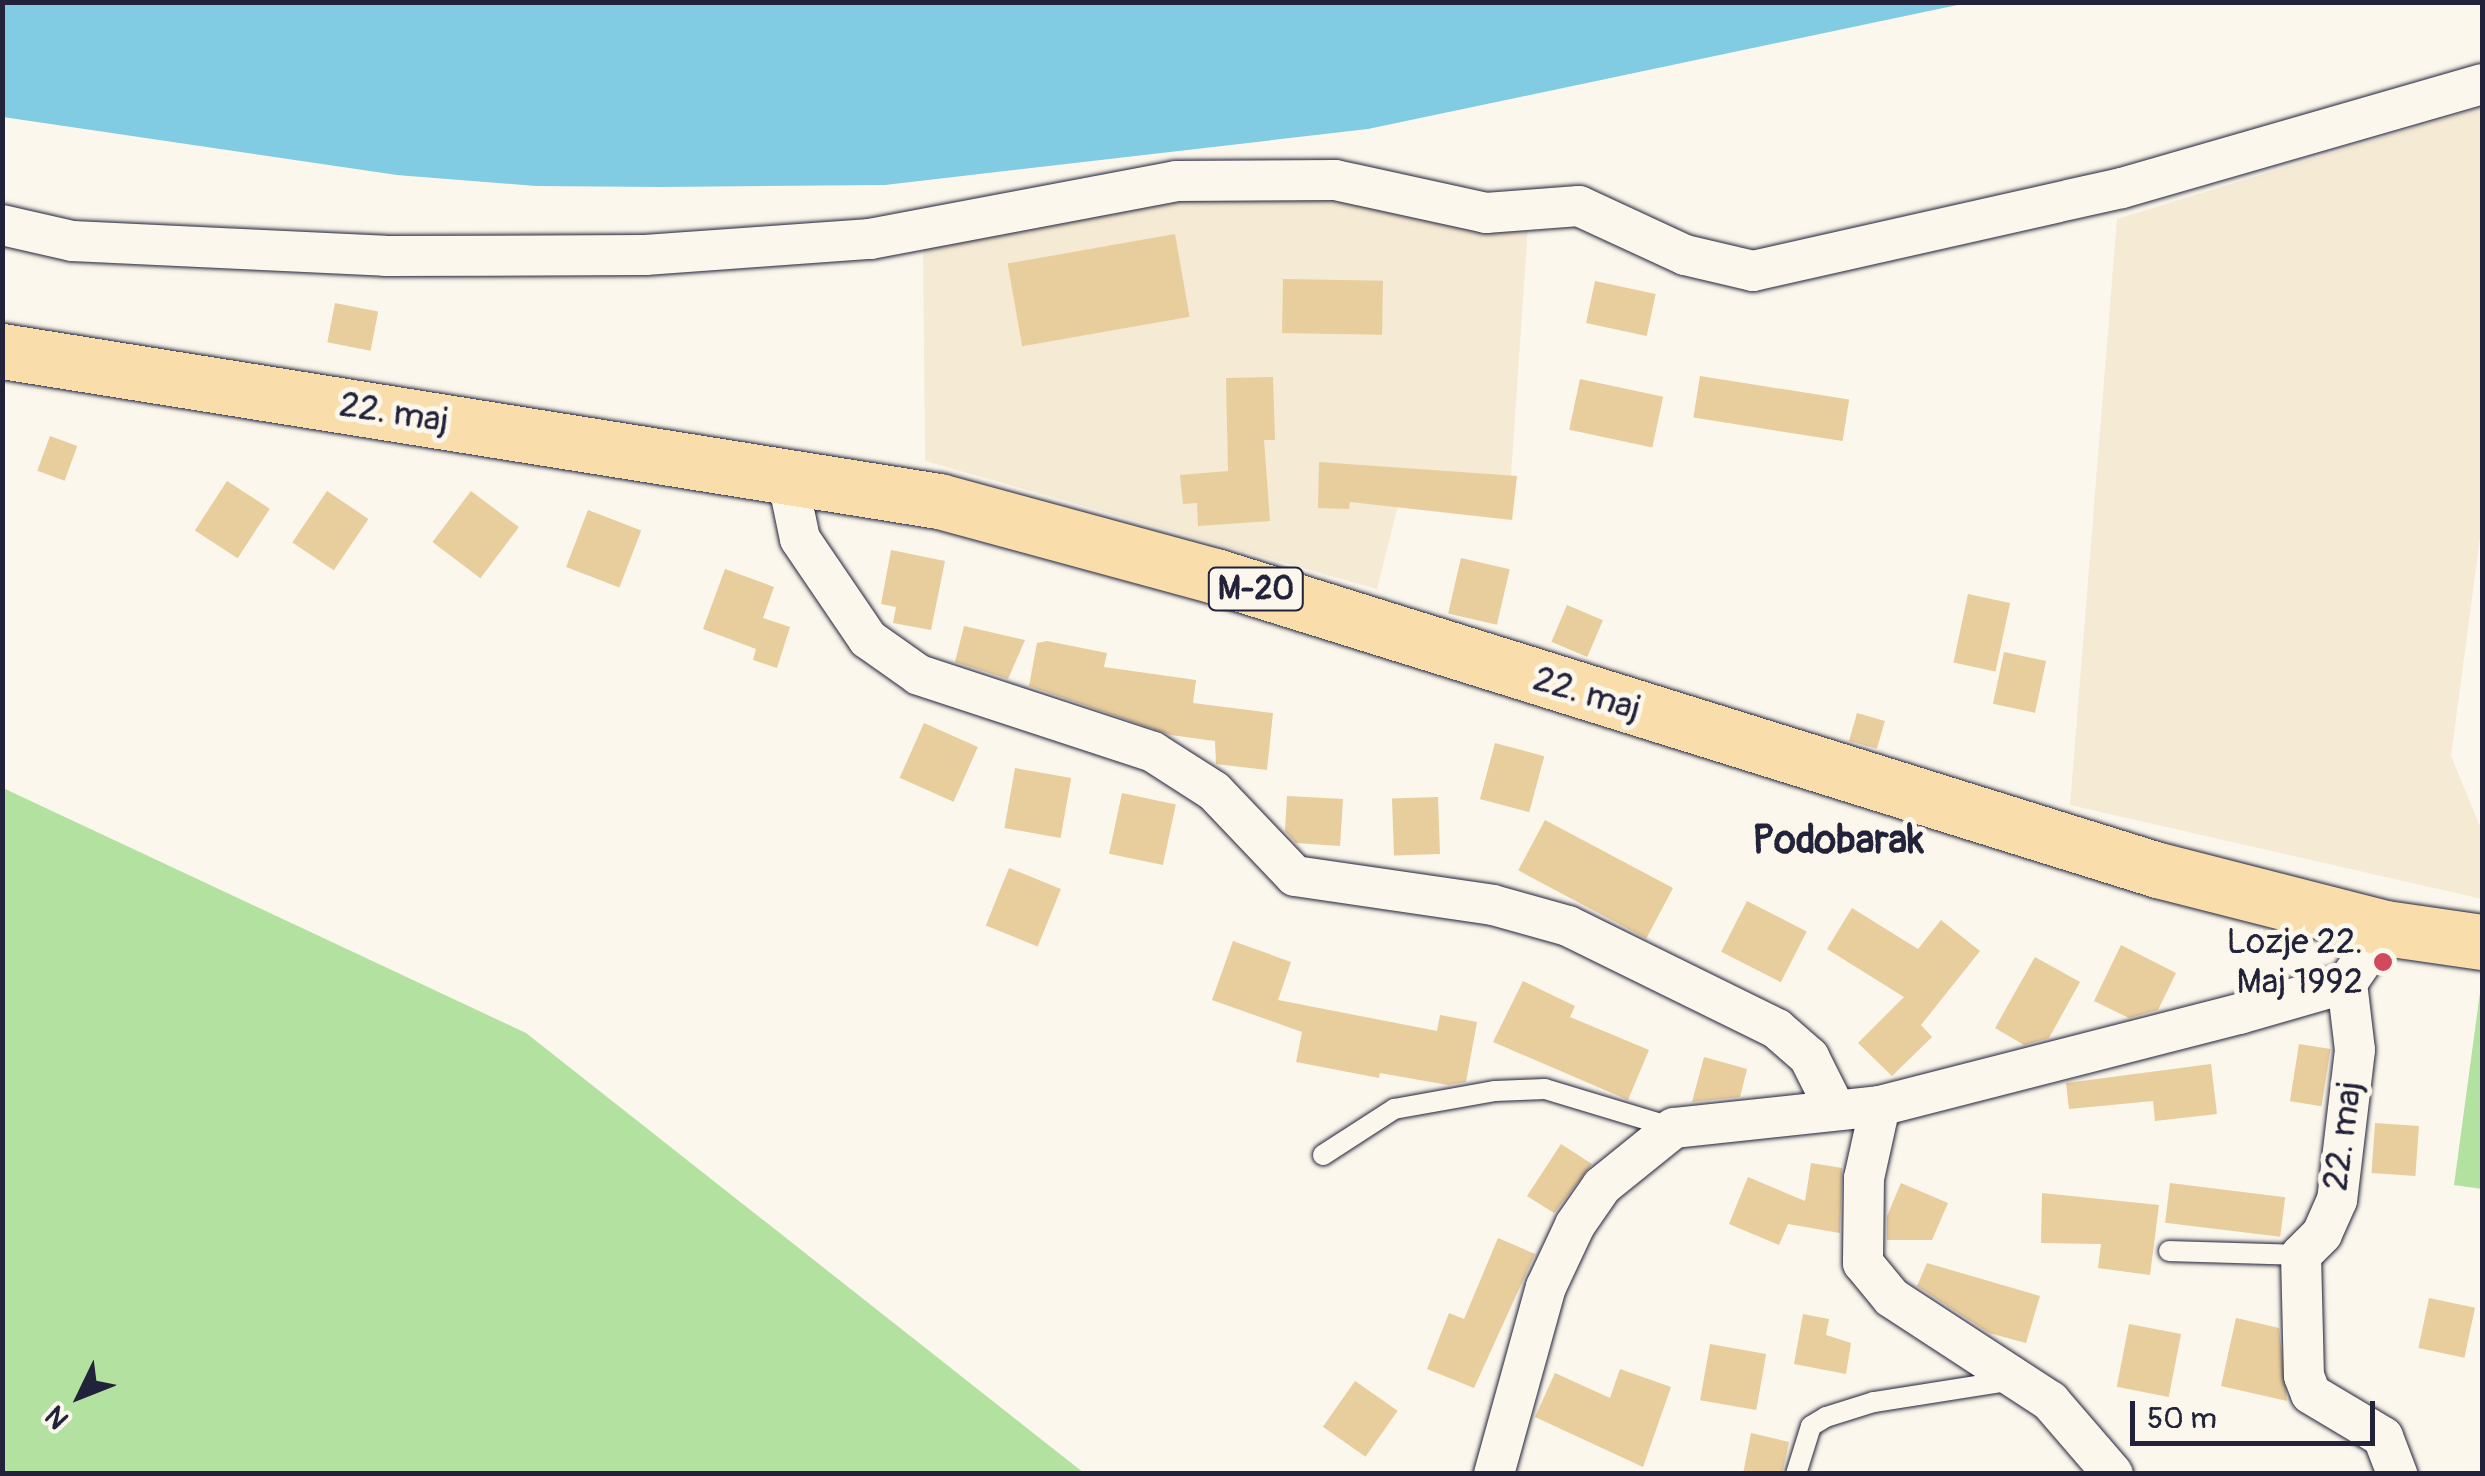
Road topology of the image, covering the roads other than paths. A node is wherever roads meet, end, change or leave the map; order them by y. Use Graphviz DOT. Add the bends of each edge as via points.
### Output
graph roads {
  1 [pos="2482,84"];
  2 [pos="2,226"];
  3 [pos="2,351"];
  4 [pos="786,472"];
  5 [pos="2385,928"];
  6 [pos="2482,942"];
  7 [pos="2346,983"];
  8 [pos="1880,1106"];
  9 [pos="1834,1107"];
  10 [pos="1674,1128"];
  11 [pos="1323,1155"];
  12 [pos="2169,1251"];
  13 [pos="2301,1255"];
  14 [pos="2016,1380"];
  15 [pos="1494,1474"];
  16 [pos="1796,1474"];
  17 [pos="2113,1474"];
  18 [pos="2397,1474"];
  1 -- 2 [label="street" via="2122,188 1754,271 1684,255 1579,206 1486,213 1335,180 1176,181 870,239 645,255 366,255 72,241"];
  3 -- 4 [label="main road, 22. maj / M-20"];
  4 -- 5 [label="main road, 22. maj / M-20" via="939,501 1215,576 2158,870"];
  4 -- 9 [label="street" via="800,539 868,639 920,675 1153,752 1214,791 1295,876 1493,905 1568,926 1777,1028 1809,1057"];
  5 -- 6 [label="main road, 22. maj / M-20"];
  5 -- 7 [label="street"];
  7 -- 8 [label="street"];
  7 -- 13 [label="street, 22. maj" via="2356,1050 2337,1200 2322,1234"];
  8 -- 9 [label="street"];
  8 -- 14 [label="street" via="1864,1178 1863,1264 1892,1298"];
  9 -- 10 [label="street"];
  10 -- 11 [label="lane" via="1545,1088 1495,1090 1394,1110"];
  10 -- 15 [label="street" via="1602,1186 1575,1225 1546,1286"];
  12 -- 13 [label="lane"];
  13 -- 18 [label="street" via="2304,1376 2311,1394 2382,1436"];
  14 -- 16 [label="lane" via="1826,1416 1811,1426"];
  14 -- 17 [label="street" via="2050,1401"];
}
